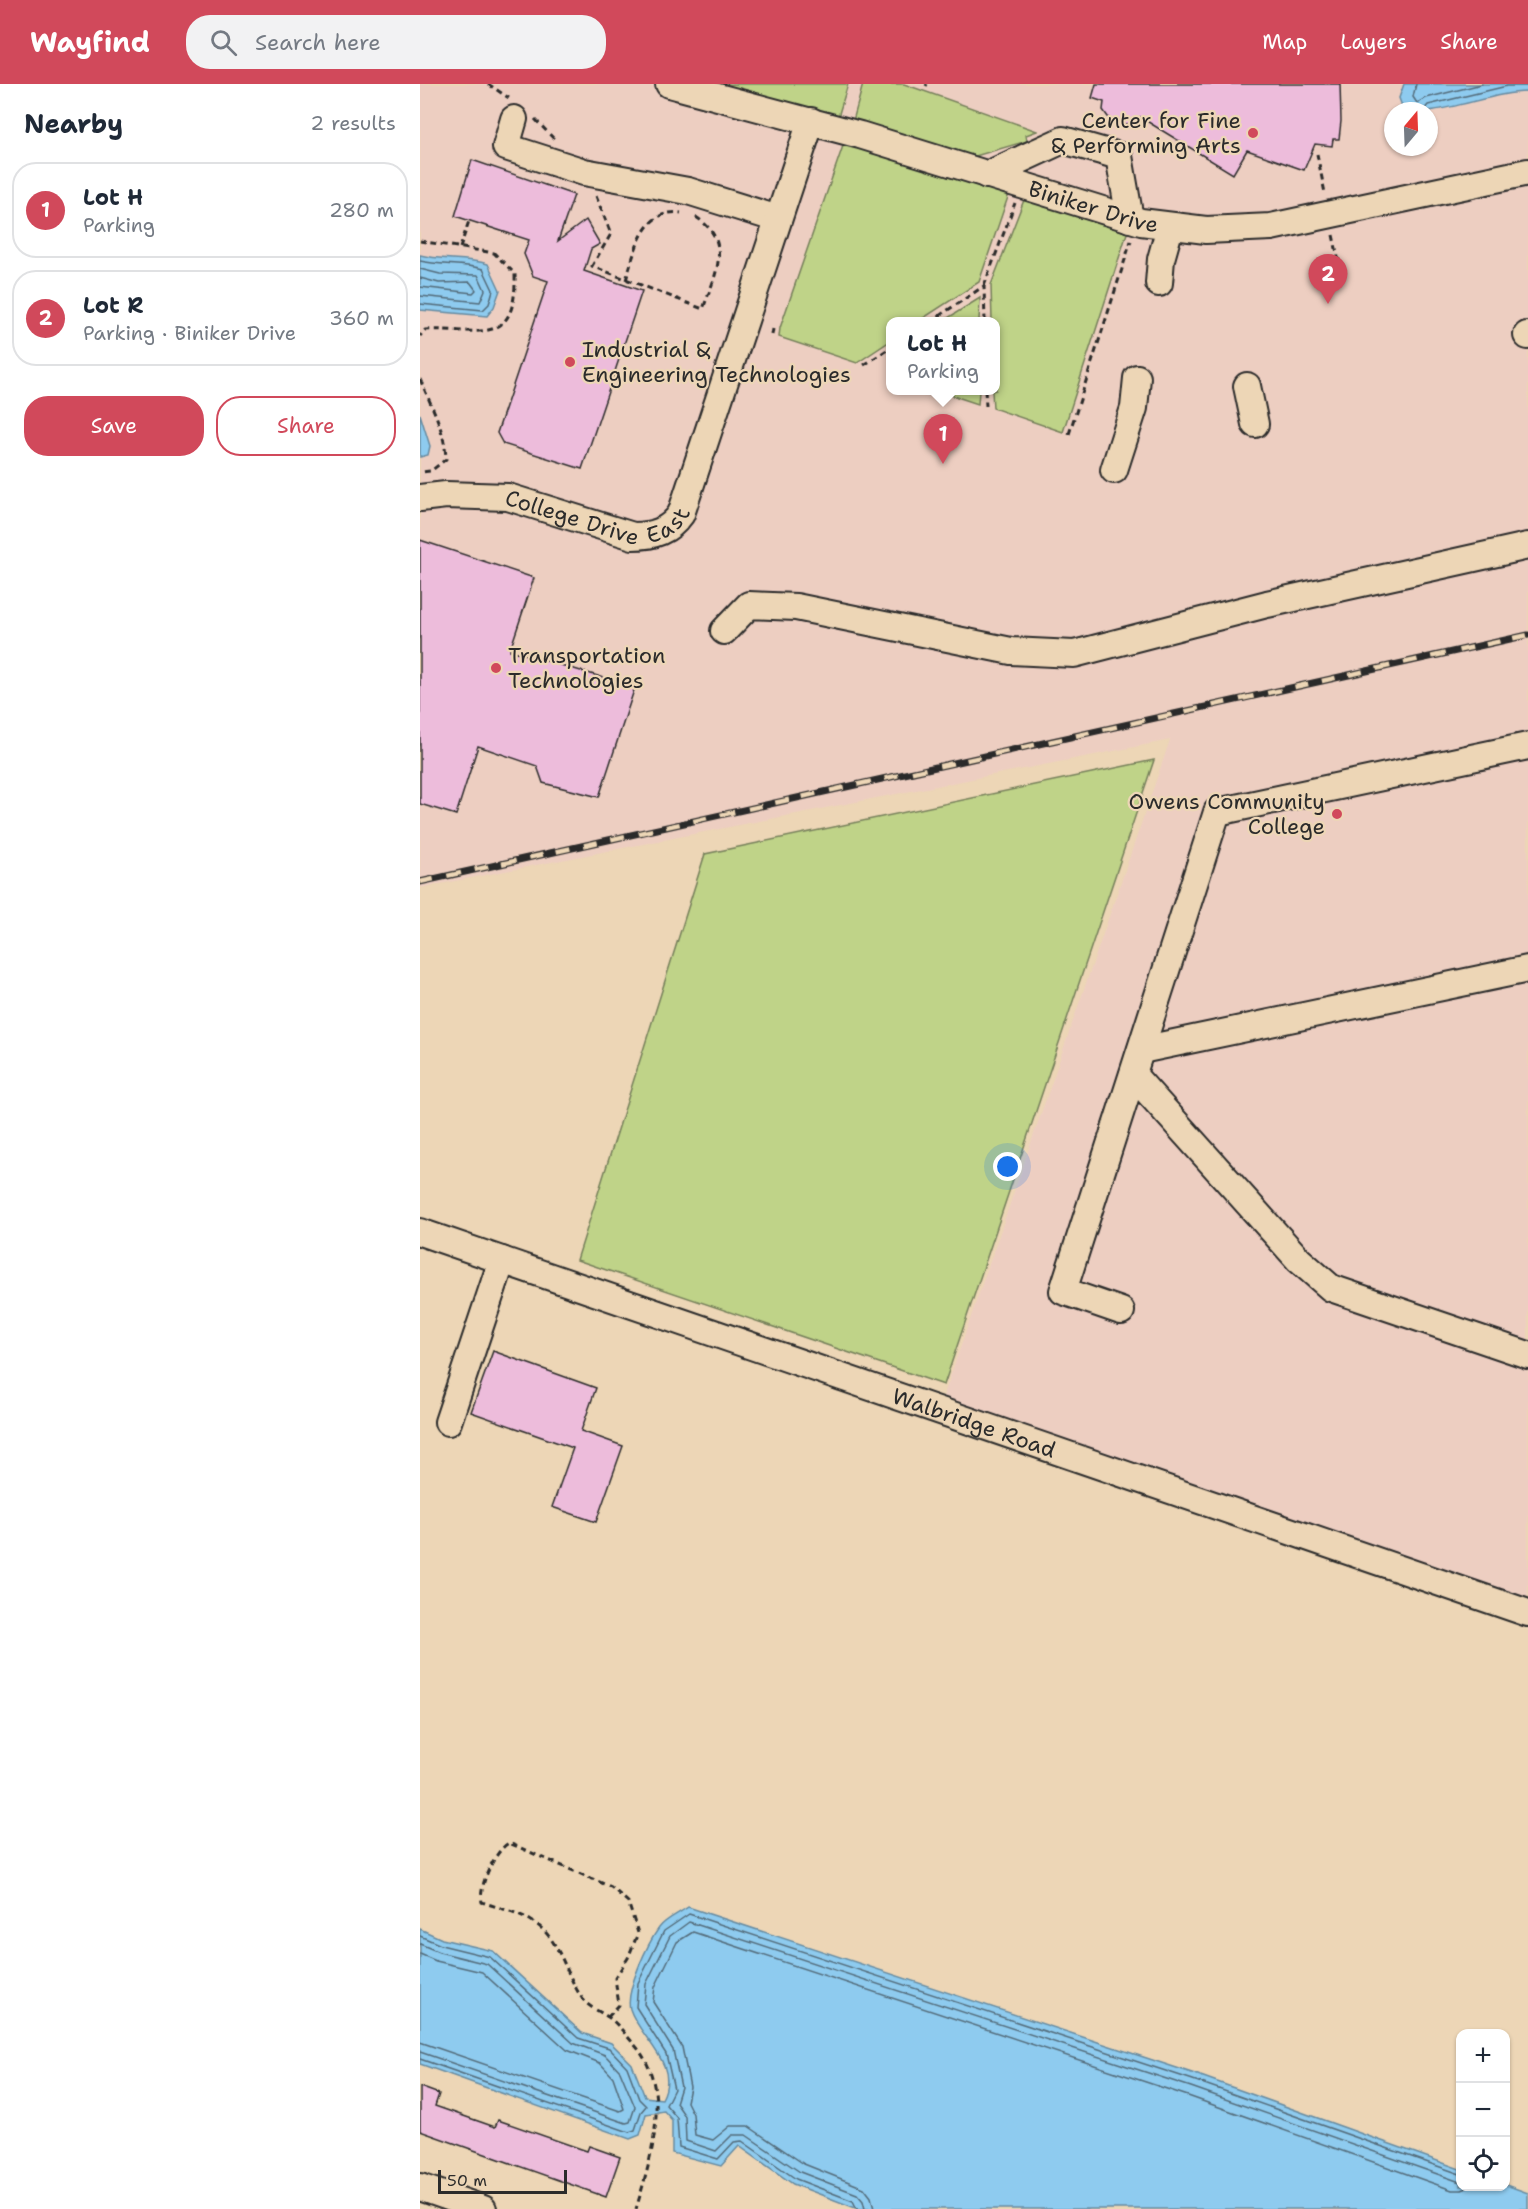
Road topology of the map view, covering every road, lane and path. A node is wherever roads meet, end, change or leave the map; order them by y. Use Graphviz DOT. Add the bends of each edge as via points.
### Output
graph roads {
  1 [pos="669,84"];
  2 [pos="514,119"];
  3 [pos="811,121"];
  4 [pos="1528,172"];
  5 [pos="987,175"];
  6 [pos="1021,186"];
  7 [pos="681,213"];
  8 [pos="693,215"];
  9 [pos="778,219"];
  10 [pos="469,220"];
  11 [pos="1135,220"];
  12 [pos="1170,227"];
  13 [pos="420,241"];
  14 [pos="460,248"];
  15 [pos="1159,283"];
  16 [pos="984,286"];
  17 [pos="936,317"];
  18 [pos="985,317"];
  19 [pos="773,328"];
  20 [pos="772,335"];
  21 [pos="420,336"];
  22 [pos="886,351"];
  23 [pos="864,365"];
  24 [pos="1137,378"];
  25 [pos="420,379"];
  26 [pos="1247,386"];
  27 [pos="985,395"];
  28 [pos="986,406"];
  29 [pos="1255,424"];
  30 [pos="1069,434"];
  31 [pos="1114,470"];
  32 [pos="420,472"];
  33 [pos="420,498"];
  34 [pos="1528,546"];
  35 [pos="724,631"];
  36 [pos="1528,746"];
  37 [pos="1528,969"];
  38 [pos="1141,1050"];
  39 [pos="1133,1075"];
  40 [pos="420,1232"];
  41 [pos="502,1260"];
  42 [pos="1121,1311"];
  43 [pos="1528,1355"];
  44 [pos="448,1422"];
  45 [pos="1528,1613"];
  46 [pos="608,2017"];
  47 [pos="420,2187"];
  48 [pos="446,2203"];
  49 [pos="483,2209"];
  50 [pos="636,2209"];
  1 -- 3 [label="street, Biniker Drive"];
  2 -- 9 [label="street" via="506,147 584,172 688,191"];
  3 -- 5 [label="street, Biniker Drive"];
  3 -- 9 [label="street, College Drive East"];
  4 -- 12 [label="street, Biniker Drive" via="1271,227 1236,231"];
  5 -- 6 [label="street, Biniker Drive"];
  5 -- 11 [label="street" via="1063,140 1119,156"];
  6 -- 11 [label="street, Biniker Drive"];
  6 -- 16 [label="path"];
  7 -- 8 [label="path" via="670,212 653,219 641,235 626,280 703,309 720,261 710,226"];
  9 -- 33 [label="street, College Drive East" via="681,514 674,524 648,536 633,536 508,497"];
  10 -- 14 [label="path"];
  11 -- 12 [label="street, Biniker Drive"];
  11 -- 30 [label="path"];
  12 -- 15 [label="street"];
  13 -- 14 [label="path"];
  14 -- 21 [label="path" via="494,253 515,274 516,300 491,332 425,330"];
  16 -- 17 [label="path"];
  16 -- 18 [label="path"];
  19 -- 20 [label="path"];
  22 -- 23 [label="path"];
  24 -- 31 [label="street" via="1134,408"];
  25 -- 32 [label="path" via="446,442 446,459 431,471"];
  26 -- 29 [label="street"];
  27 -- 28 [label="path"];
  34 -- 35 [label="street" via="1267,604 1074,654 1011,651 784,607 749,605"];
  36 -- 38 [label="street" via="1217,812"];
  37 -- 38 [label="street"];
  38 -- 39 [label="street"];
  39 -- 42 [label="street" via="1063,1291"];
  39 -- 43 [label="street" via="1299,1260 1330,1288"];
  40 -- 41 [label="street, Walbridge Road"];
  41 -- 44 [label="street"];
  41 -- 45 [label="street, Walbridge Road"];
  46 -- 46 [label="path" via="619,2005 615,1978 638,1934 628,1902 611,1887 509,1843 499,1848 479,1893 482,1902 534,1922 553,1941 582,1998"];
  46 -- 50 [label="path" via="647,2062 653,2088 655,2133"];
  47 -- 48 [label="street"];
  48 -- 49 [label="street"];
}
